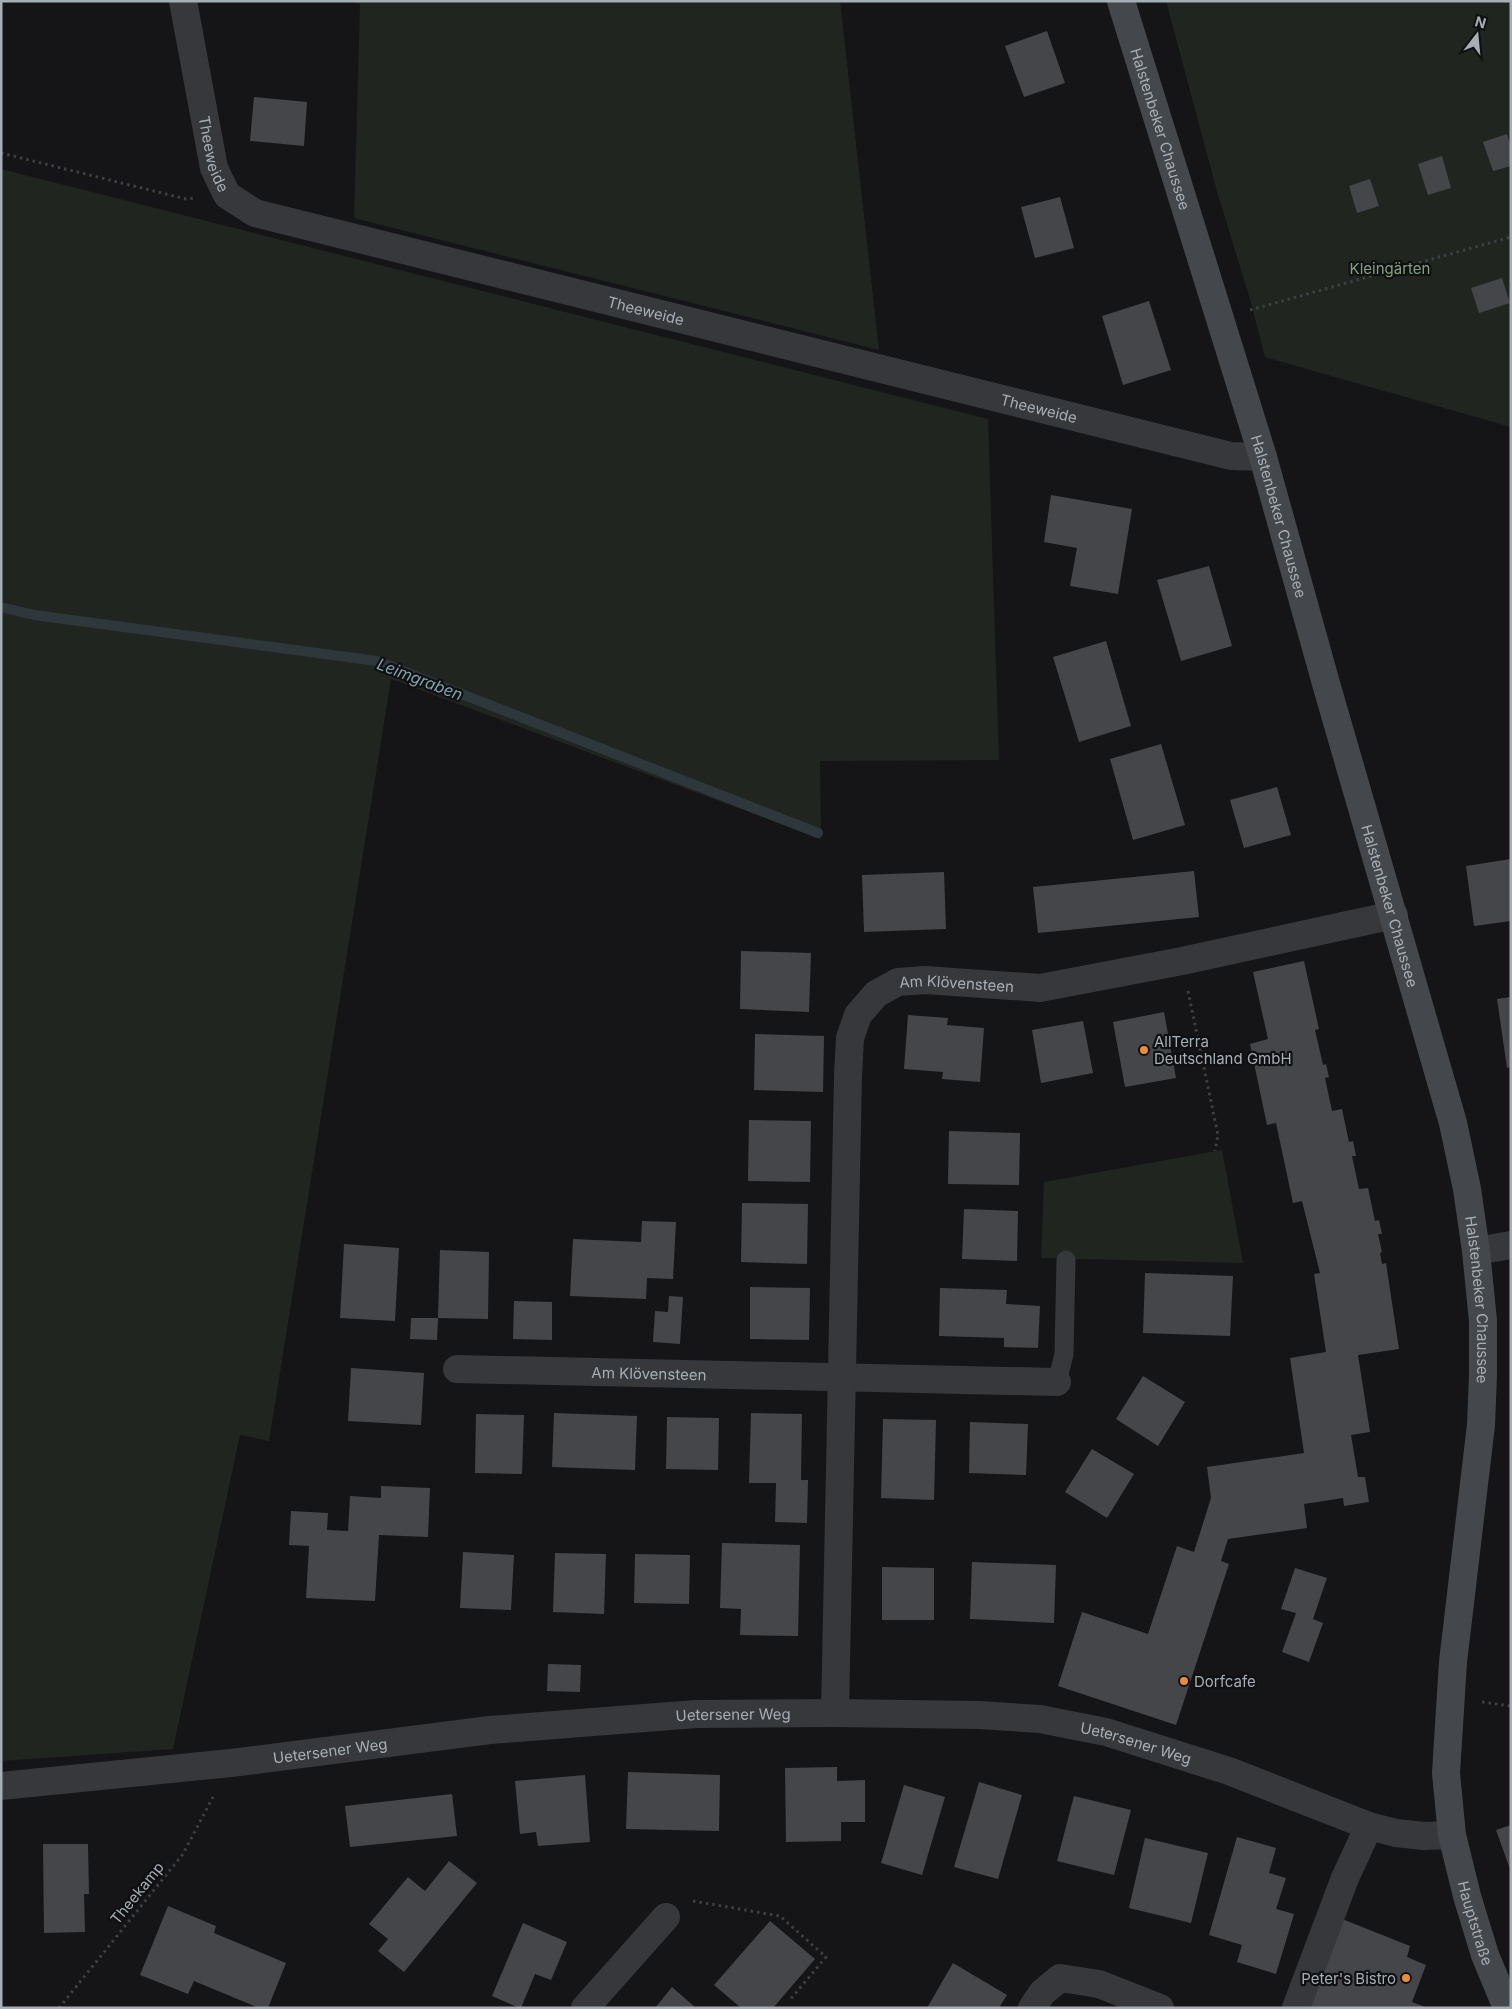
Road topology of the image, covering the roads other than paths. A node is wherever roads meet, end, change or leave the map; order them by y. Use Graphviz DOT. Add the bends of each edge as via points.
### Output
graph roads {
  1 [pos="183,1"];
  2 [pos="1120,1"];
  3 [pos="1263,457"];
  4 [pos="1394,915"];
  5 [pos="1511,1245"];
  6 [pos="1476,1251"];
  7 [pos="1066,1260"];
  8 [pos="458,1369"];
  9 [pos="842,1378"];
  10 [pos="1057,1382"];
  11 [pos="835,1713"];
  12 [pos="1,1786"];
  13 [pos="1369,1826"];
  14 [pos="1452,1835"];
  15 [pos="666,1917"];
  16 [pos="585,2008"];
  17 [pos="1032,2008"];
  18 [pos="1160,2008"];
  19 [pos="1296,2008"];
  20 [pos="1507,2008"];
  1 -- 3 [label="street, Theeweide" via="214,168 227,196 255,213 1231,456"];
  2 -- 3 [label="main road, Halstenbeker Chaussee"];
  3 -- 4 [label="main road, Halstenbeker Chaussee"];
  4 -- 6 [label="main road, Halstenbeker Chaussee" via="1454,1123"];
  4 -- 9 [label="street, Am Klövensteen" via="1040,988 926,980 898,982 876,994 858,1015 850,1038"];
  5 -- 6 [label="street"];
  6 -- 14 [label="main road, Halstenbeker Chaussee" via="1483,1321 1481,1425 1450,1696 1446,1773"];
  7 -- 10 [label="lane" via="1064,1354"];
  8 -- 9 [label="street, Am Klövensteen"];
  9 -- 10 [label="street, Am Klövensteen"];
  9 -- 11 [label="street, Am Klövensteen"];
  11 -- 12 [label="street, Uetersener Weg" via="696,1714 490,1730 231,1763"];
  11 -- 13 [label="street, Uetersener Weg" via="979,1715 1040,1719 1096,1730 1230,1771"];
  13 -- 14 [label="street, Uetersener Weg" via="1405,1834"];
  13 -- 19 [label="street" via="1345,1878"];
  14 -- 20 [label="main road, Hauptstraße" via="1485,1955"];
  15 -- 16 [label="street"];
  17 -- 18 [label="street" via="1042,1993 1060,1978 1099,1984"];
}
